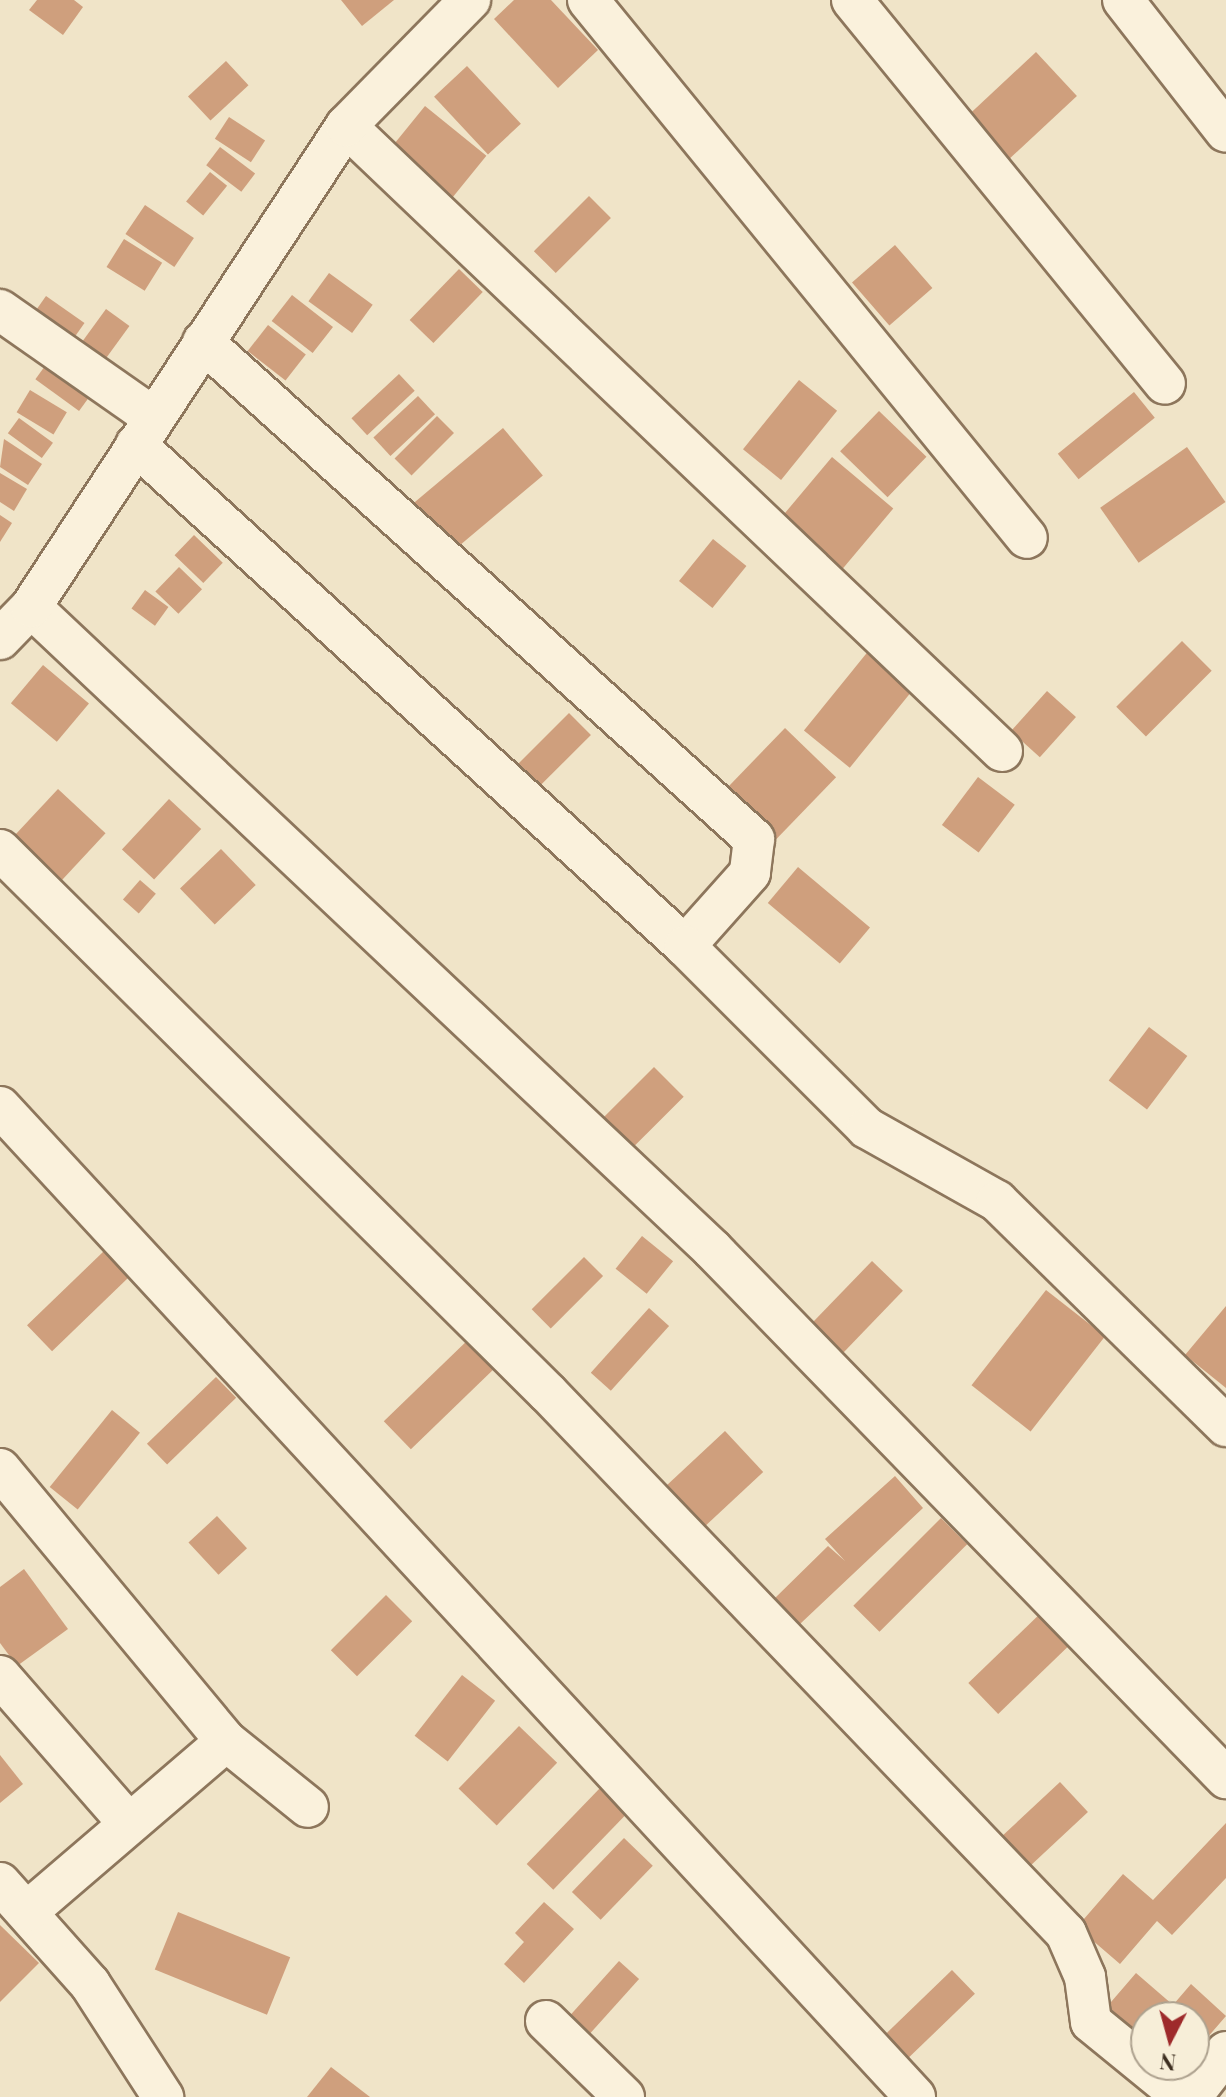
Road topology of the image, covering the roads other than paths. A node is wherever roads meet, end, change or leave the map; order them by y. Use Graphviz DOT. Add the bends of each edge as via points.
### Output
graph roads {
  1 [pos="470,0"];
  2 [pos="588,0"];
  3 [pos="852,0"];
  4 [pos="1123,0"];
  5 [pos="346,126"];
  6 [pos="1226,132"];
  7 [pos="0,310"];
  8 [pos="203,342"];
  9 [pos="1165,384"];
  10 [pos="144,431"];
  11 [pos="1027,538"];
  12 [pos="31,607"];
  13 [pos="0,639"];
  14 [pos="1002,751"];
  15 [pos="0,850"];
  16 [pos="685,946"];
  17 [pos="0,1107"];
  18 [pos="1226,1426"];
  19 [pos="0,1469"];
  20 [pos="0,1676"];
  21 [pos="226,1741"];
  22 [pos="1226,1778"];
  23 [pos="308,1807"];
  24 [pos="129,1824"];
  25 [pos="0,1883"];
  26 [pos="28,1911"];
  27 [pos="546,2021"];
  28 [pos="1226,2052"];
  29 [pos="163,2097"];
  30 [pos="624,2097"];
  31 [pos="915,2097"];
  32 [pos="1183,2097"];
  33 [pos="1191,2097"];
  1 -- 5 [label="street"];
  2 -- 11 [label="street"];
  3 -- 9 [label="street"];
  4 -- 6 [label="street"];
  5 -- 8 [label="street"];
  5 -- 14 [label="street"];
  7 -- 10 [label="street"];
  8 -- 10 [label="street"];
  8 -- 16 [label="street" via="754,839 750,873"];
  10 -- 12 [label="street"];
  10 -- 16 [label="street"];
  12 -- 13 [label="street"];
  12 -- 22 [label="street" via="712,1249"];
  15 -- 32 [label="street" via="548,1393 1066,1933 1082,1966 1091,2022"];
  16 -- 18 [label="street" via="867,1128 997,1201"];
  17 -- 31 [label="street"];
  19 -- 21 [label="street"];
  20 -- 24 [label="street"];
  21 -- 23 [label="street"];
  21 -- 24 [label="street"];
  24 -- 26 [label="street"];
  25 -- 26 [label="street"];
  26 -- 29 [label="street" via="90,1984"];
  27 -- 30 [label="street"];
  28 -- 33 [label="street"];
}
